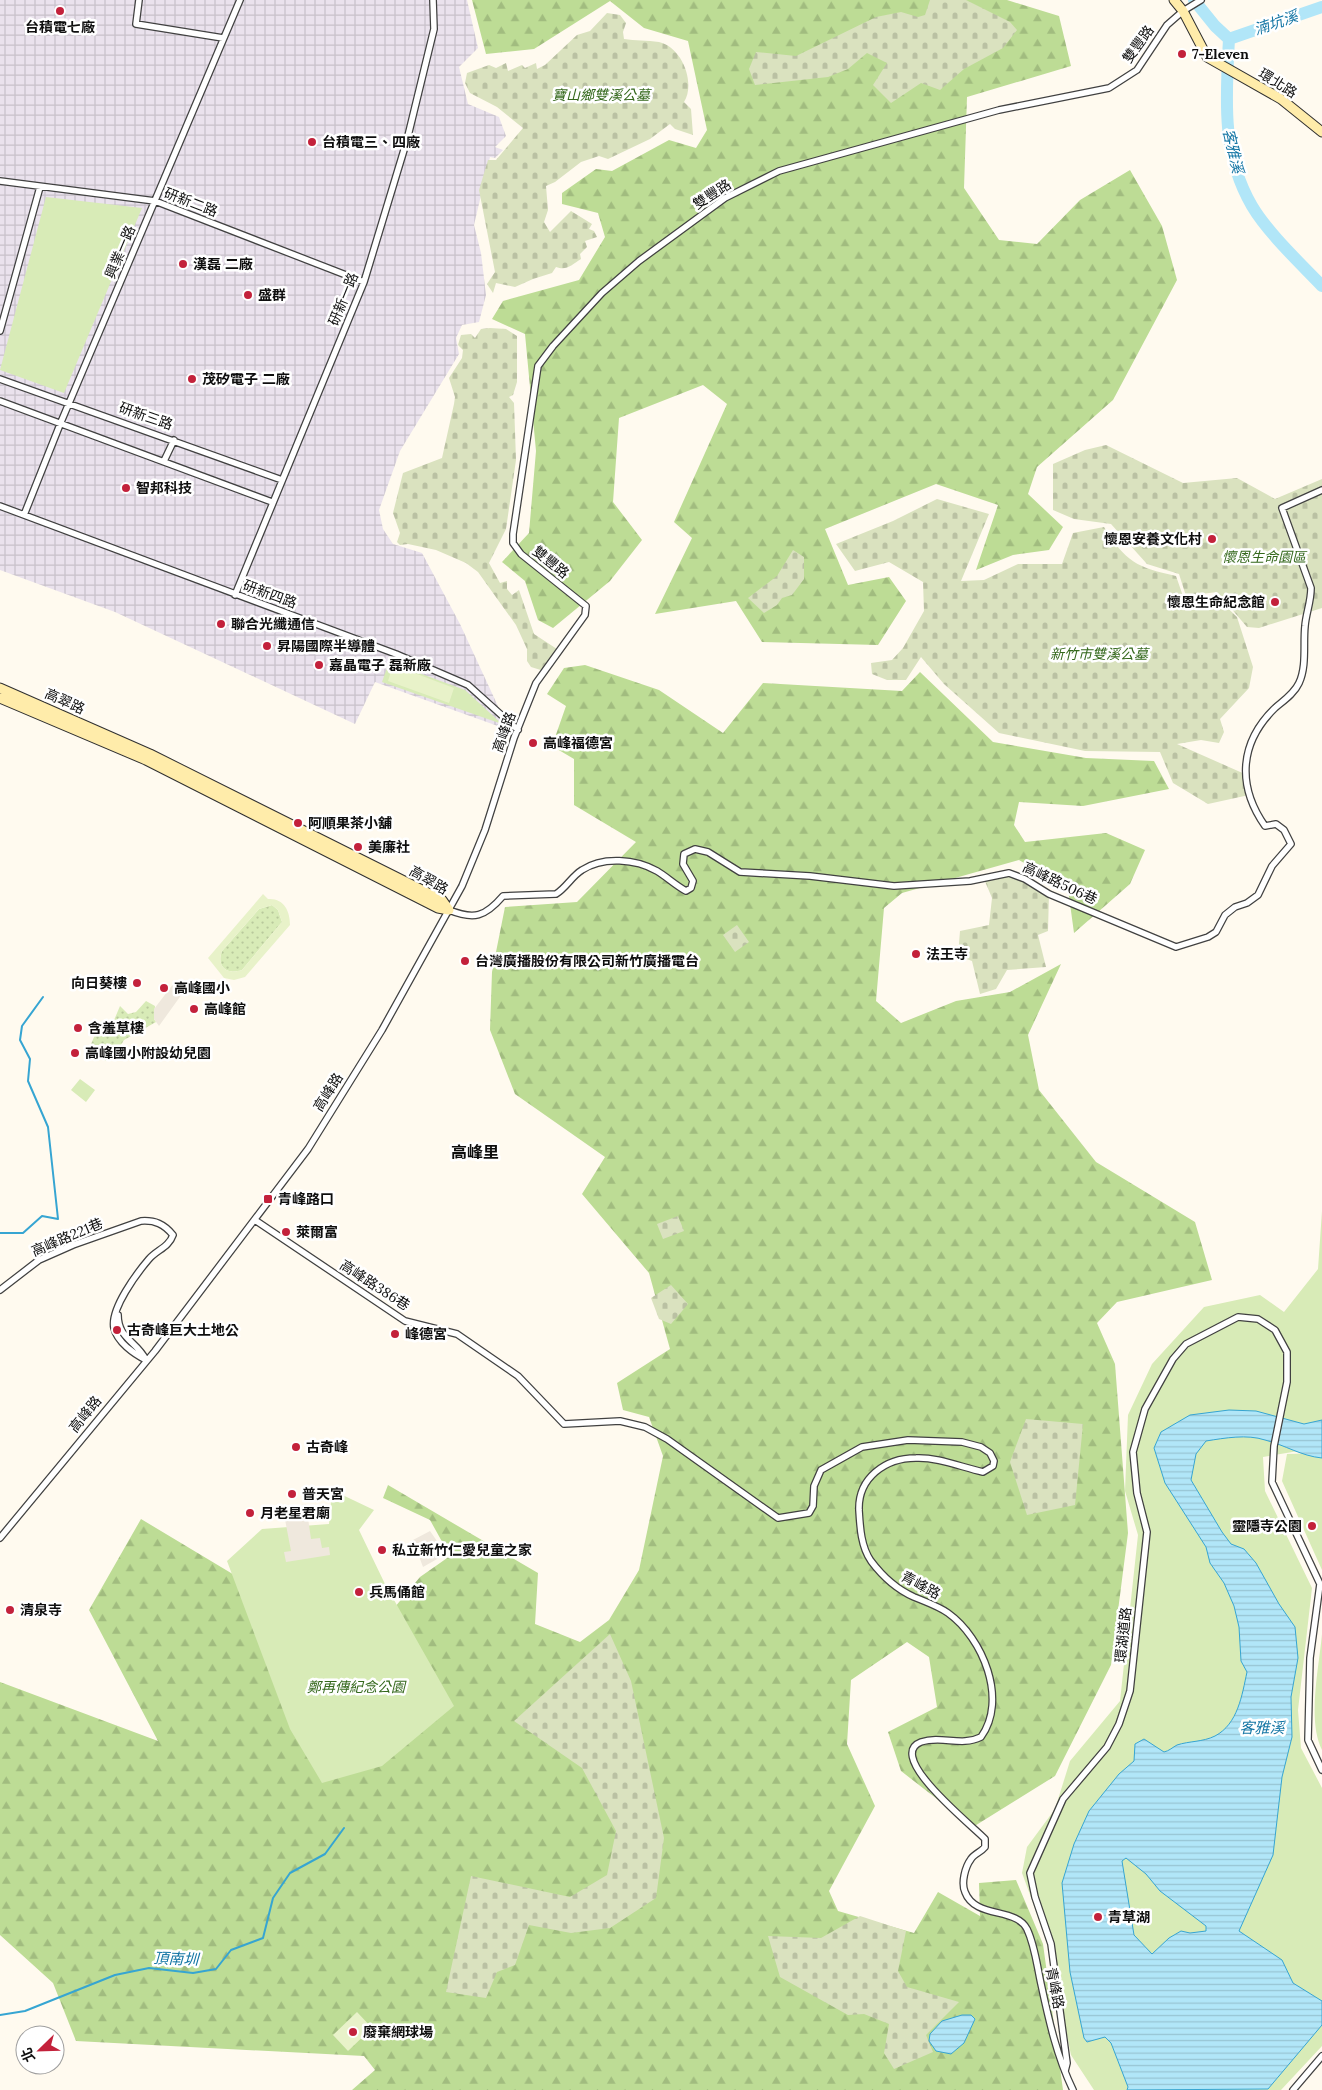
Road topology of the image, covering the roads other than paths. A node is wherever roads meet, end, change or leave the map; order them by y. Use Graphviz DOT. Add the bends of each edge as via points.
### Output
graph roads {
  1 [pos="139,0"];
  2 [pos="240,0"];
  3 [pos="433,0"];
  4 [pos="1174,0"];
  5 [pos="1201,0"];
  6 [pos="1183,11"];
  7 [pos="223,38"];
  8 [pos="1322,132"];
  9 [pos="0,181"];
  10 [pos="40,187"];
  11 [pos="155,201"];
  12 [pos="364,282"];
  13 [pos="0,331"];
  14 [pos="0,379"];
  15 [pos="0,401"];
  16 [pos="69,403"];
  17 [pos="61,422"];
  18 [pos="174,440"];
  19 [pos="164,461"];
  20 [pos="282,480"];
  21 [pos="1322,490"];
  22 [pos="272,502"];
  23 [pos="0,506"];
  24 [pos="24,514"];
  25 [pos="235,595"];
  26 [pos="586,606"];
  27 [pos="0,688"];
  28 [pos="0,698"];
  29 [pos="518,730"];
  30 [pos="449,910"];
  31 [pos="256,1220"];
  32 [pos="0,1290"];
  33 [pos="146,1360"];
  34 [pos="668,1439"];
  35 [pos="0,1538"];
  36 [pos="1322,1770"];
  37 [pos="1322,2056"];
  38 [pos="1065,2071"];
  39 [pos="1074,2090"];
  40 [pos="1293,2090"];
  1 -- 7 [label="street" via="136,24"];
  2 -- 7 [label="street, 興業一路"];
  3 -- 12 [label="street, 研新一路" via="434,29 407,140"];
  4 -- 6 [label="street"];
  5 -- 6 [label="street, 雙豐路"];
  6 -- 8 [label="street, 環北路" via="1207,57 1281,99"];
  6 -- 26 [label="street, 雙豐路" via="1167,25 1138,70 1108,88 1000,110 778,171 725,198 639,261 602,293 538,366 512,534 513,543 521,554"];
  7 -- 11 [label="street, 興業一路"];
  9 -- 10 [label="street, 研新二路"];
  10 -- 11 [label="street, 研新二路"];
  10 -- 13 [label="street"];
  11 -- 12 [label="street, 研新二路"];
  11 -- 16 [label="street, 興業一路"];
  12 -- 20 [label="street, 研新一路"];
  14 -- 16 [label="street, 研新三路"];
  15 -- 17 [label="street"];
  16 -- 17 [label="street, 興業一路"];
  16 -- 18 [label="street, 研新三路"];
  17 -- 19 [label="street"];
  17 -- 24 [label="street, 興業一路"];
  18 -- 19 [label="street"];
  18 -- 20 [label="street, 研新三路"];
  19 -- 22 [label="street"];
  20 -- 22 [label="street, 研新一路"];
  21 -- 30 [label="street, 高峰路506巷" via="1282,508 1311,588 1301,674 1294,691 1260,726 1247,750 1246,784 1254,810 1265,826 1276,824 1284,830 1291,844 1272,866 1258,895 1234,907 1225,915 1216,932 1208,937 1176,947 1049,894 1009,873 970,881 894,886 740,872 708,852 695,850 684,854 683,864 693,881 686,891 673,885 658,871 631,861 618,861 581,870 556,894 503,896 491,910 476,916 464,916"];
  22 -- 25 [label="street, 研新一路"];
  23 -- 24 [label="street, 研新四路"];
  24 -- 25 [label="street, 研新四路"];
  25 -- 29 [label="street, 研新四路" via="396,654 468,685"];
  26 -- 29 [label="street, 高峰路" via="585,615 570,639 536,683"];
  27 -- 30 [label="street, 高翠路" via="150,754 442,900"];
  28 -- 30 [label="street, 高翠路" via="146,760 438,908"];
  29 -- 30 [label="street, 高峰路" via="485,830"];
  30 -- 31 [label="street, 高峰路" via="382,1030 308,1150"];
  31 -- 33 [label="street, 高峰路"];
  31 -- 34 [label="street, 高峰路386巷" via="405,1321 456,1334 518,1376 564,1424 620,1421 645,1427"];
  32 -- 33 [label="street, 高峰路221巷" via="38,1260 151,1220 173,1235 170,1242 150,1258 126,1289 118,1306 121,1333 142,1351"];
  33 -- 35 [label="street, 高峰路"];
  34 -- 38 [label="street, 青峰路" via="778,1518 809,1513 821,1470 862,1446 908,1440 962,1442 981,1446 990,1453 993,1466 982,1472 915,1458 884,1466 863,1485 859,1506 861,1532 870,1559 885,1578 899,1589 937,1606 957,1621 969,1635 987,1669 992,1697 989,1724 981,1738 961,1743 942,1739 920,1742 914,1746 913,1758 932,1789 985,1839 985,1847 967,1866 964,1890 969,1900 980,1908 1019,1919 1026,1928 1049,2023"];
  36 -- 38 [label="street, 環湖道路" via="1308,1740 1310,1658 1320,1584 1272,1482 1274,1446 1287,1382 1286,1352 1275,1330 1258,1319 1238,1318 1186,1344 1173,1358 1145,1409 1133,1452 1137,1493 1147,1532 1130,1691 1107,1747 1063,1799 1030,1874 1052,1944 1068,2063"];
  37 -- 40 [label="street"];
  38 -- 39 [label="street, 環湖道路"];
}
